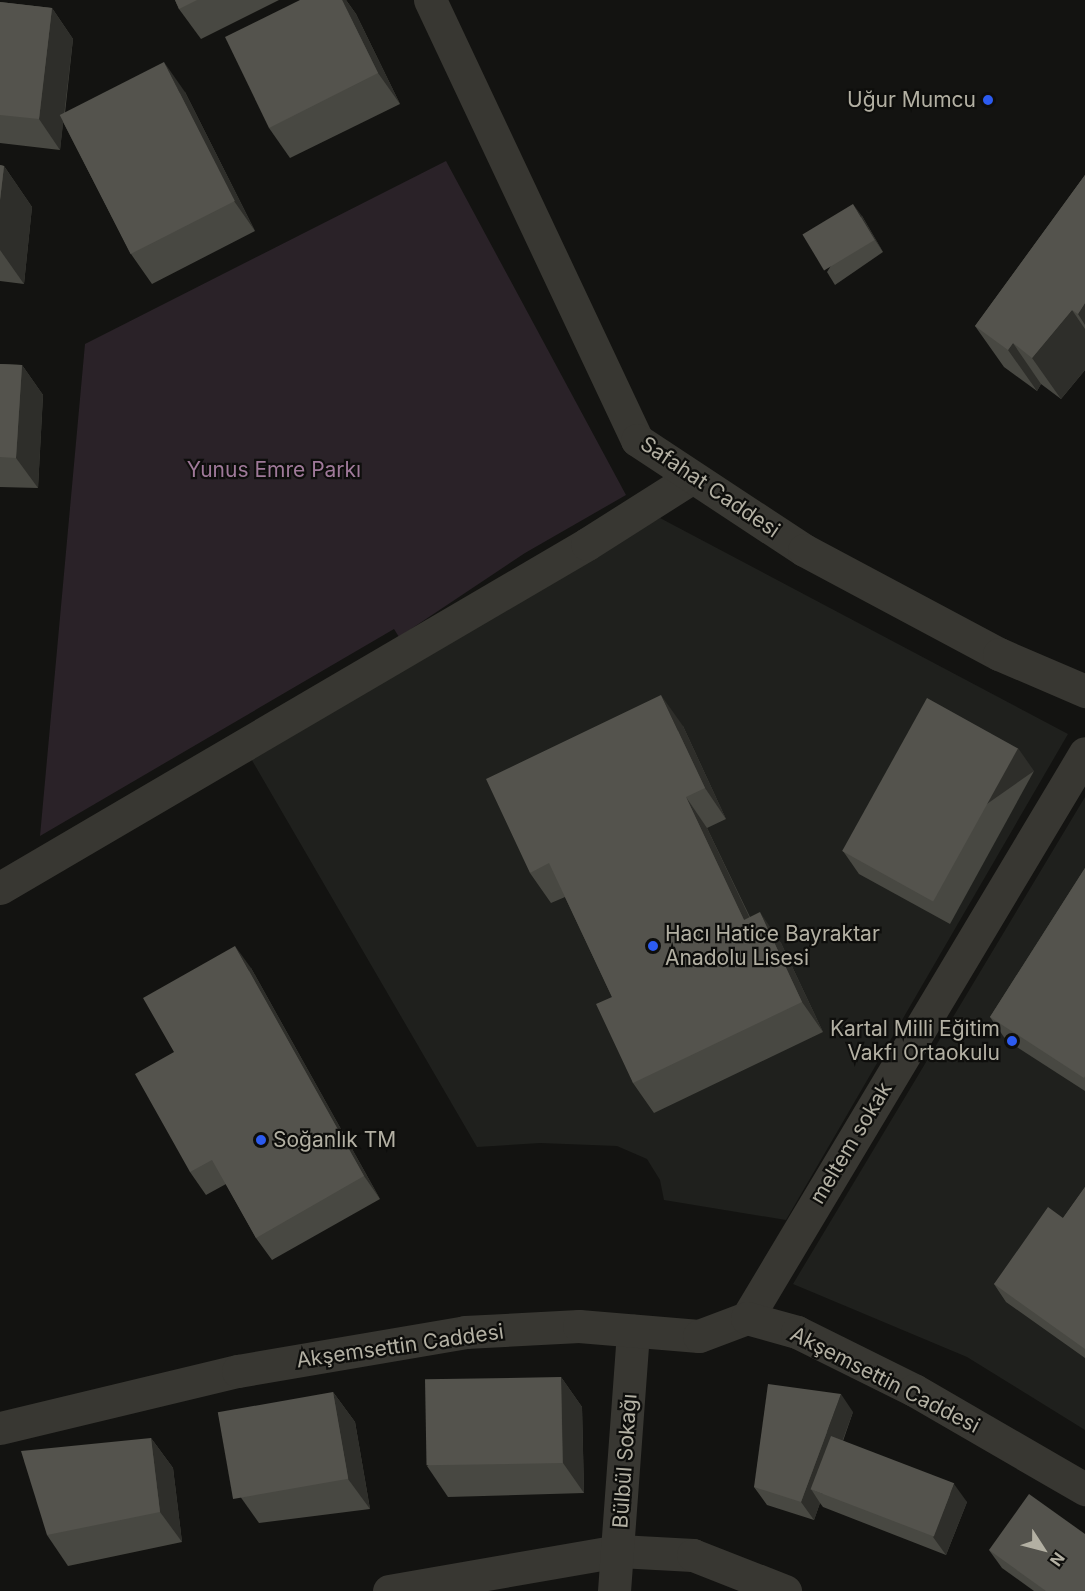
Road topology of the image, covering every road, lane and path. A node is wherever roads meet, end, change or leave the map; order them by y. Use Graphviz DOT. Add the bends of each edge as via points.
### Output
graph roads {
  1 [pos="430,0"];
  2 [pos="691,478"];
  3 [pos="1085,691"];
  4 [pos="1085,753"];
  5 [pos="0,888"];
  6 [pos="747,1318"];
  7 [pos="633,1330"];
  8 [pos="0,1428"];
  9 [pos="1085,1489"];
  10 [pos="619,1551"];
  11 [pos="389,1591"];
  12 [pos="614,1591"];
  13 [pos="785,1591"];
  1 -- 2 [label="street, Safahat Caddesi" via="637,440"];
  2 -- 3 [label="street, Safahat Caddesi" via="814,556 999,654"];
  2 -- 5 [label="street" via="587,544"];
  4 -- 6 [label="street, meltem sokak"];
  6 -- 7 [label="street, Akşemsettin Caddesi" via="699,1336"];
  6 -- 9 [label="street, Akşemsettin Caddesi" via="798,1332 914,1390"];
  7 -- 8 [label="street, Akşemsettin Caddesi" via="579,1326 465,1332 238,1371"];
  7 -- 10 [label="street, Bülbül Sokağı"];
  10 -- 11 [label="street"];
  10 -- 12 [label="street, Bülbül Sokağı"];
  10 -- 13 [label="street" via="693,1555"];
}
